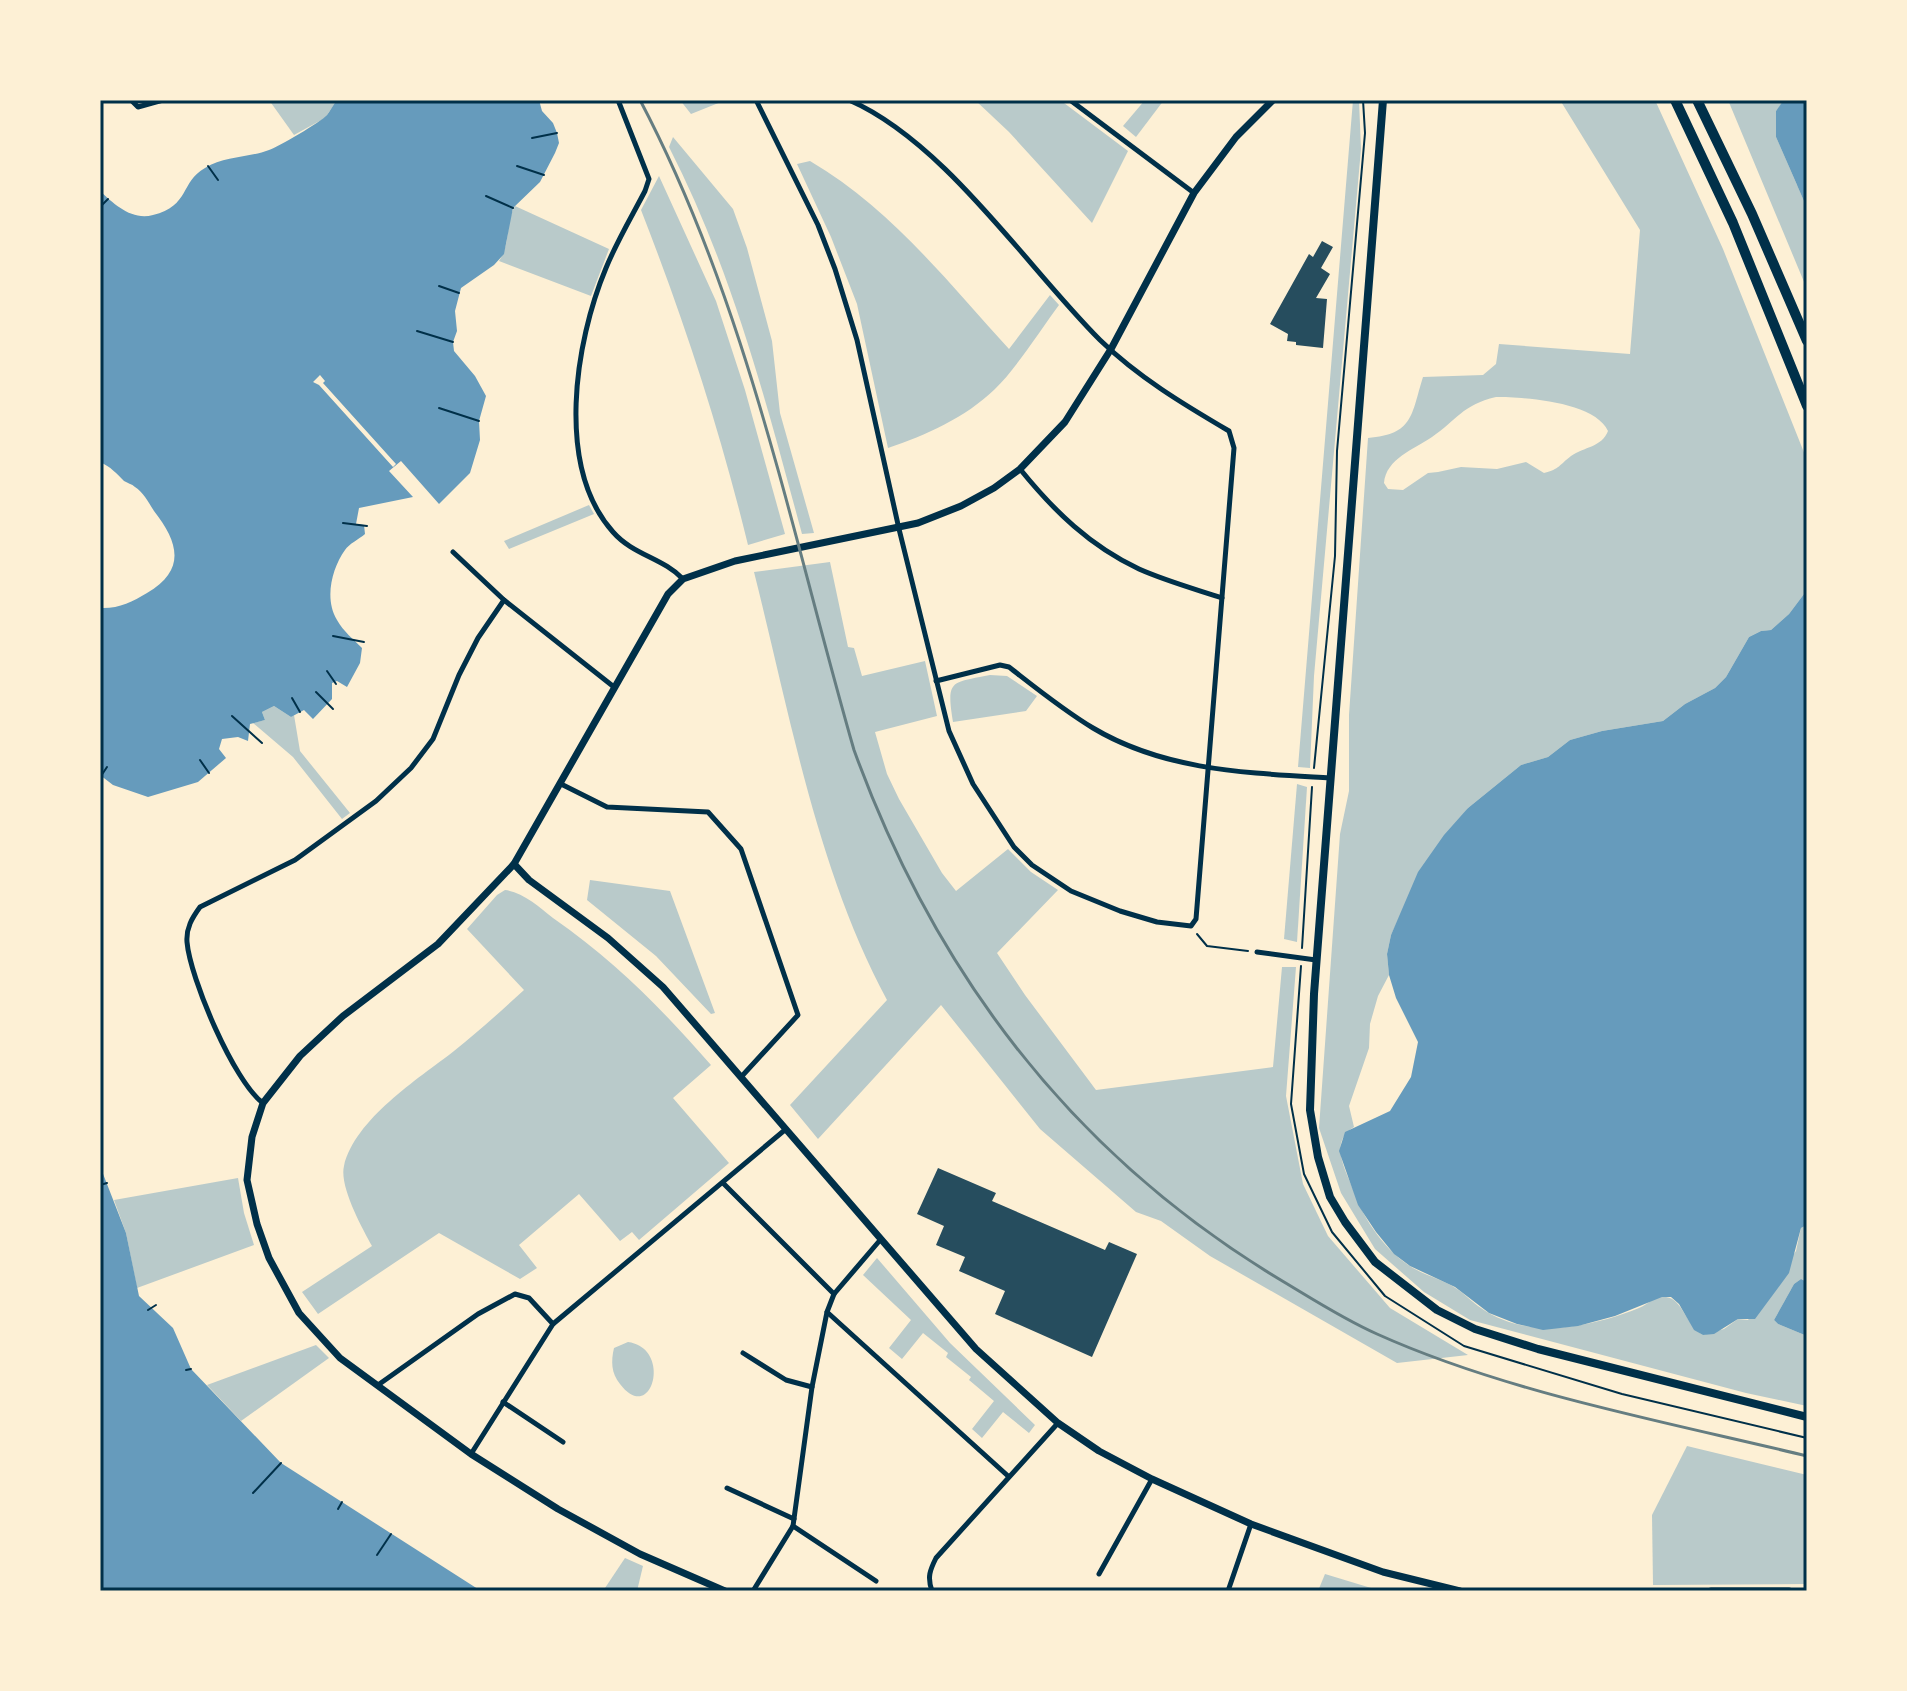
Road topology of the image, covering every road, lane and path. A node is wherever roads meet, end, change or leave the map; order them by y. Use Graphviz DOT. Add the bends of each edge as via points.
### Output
graph roads {
  1 [pos="131,100"];
  2 [pos="163,100"];
  3 [pos="618,100"];
  4 [pos="756,100"];
  5 [pos="849,100"];
  6 [pos="1070,100"];
  7 [pos="1273,100"];
  8 [pos="1363,100"];
  9 [pos="1383,100"];
  10 [pos="1675,100"];
  11 [pos="1697,100"];
  12 [pos="557,133"];
  13 [pos="532,138"];
  14 [pos="208,166"];
  15 [pos="517,166"];
  16 [pos="544,175"];
  17 [pos="218,180"];
  18 [pos="1194,193"];
  19 [pos="486,196"];
  20 [pos="108,199"];
  21 [pos="102,205"];
  22 [pos="513,208"];
  23 [pos="439,286"];
  24 [pos="459,293"];
  25 [pos="417,331"];
  26 [pos="1807,341"];
  27 [pos="453,342"];
  28 [pos="1111,349"];
  29 [pos="1807,406"];
  30 [pos="439,408"];
  31 [pos="479,421"];
  32 [pos="1020,469"];
  33 [pos="343,523"];
  34 [pos="367,526"];
  35 [pos="899,529"];
  36 [pos="453,552"];
  37 [pos="683,579"];
  38 [pos="1222,598"];
  39 [pos="504,600"];
  40 [pos="333,636"];
  41 [pos="364,642"];
  42 [pos="327,671"];
  43 [pos="936,681"];
  44 [pos="336,684"];
  45 [pos="614,687"];
  46 [pos="316,692"];
  47 [pos="292,698"];
  48 [pos="333,709"];
  49 [pos="300,712"];
  50 [pos="232,716"];
  51 [pos="262,743"];
  52 [pos="200,760"];
  53 [pos="107,767"];
  54 [pos="1208,769"];
  55 [pos="209,773"];
  56 [pos="101,776"];
  57 [pos="1313,777"];
  58 [pos="1331,778"];
  59 [pos="561,784"];
  60 [pos="514,864"];
  61 [pos="1191,926"];
  62 [pos="1257,952"];
  63 [pos="1301,958"];
  64 [pos="1316,960"];
  65 [pos="742,1076"];
  66 [pos="263,1103"];
  67 [pos="787,1129"];
  68 [pos="107,1183"];
  69 [pos="723,1183"];
  70 [pos="100,1185"];
  71 [pos="881,1239"];
  72 [pos="834,1294"];
  73 [pos="156,1305"];
  74 [pos="148,1310"];
  75 [pos="827,1312"];
  76 [pos="553,1324"];
  77 [pos="743,1353"];
  78 [pos="191,1369"];
  79 [pos="186,1370"];
  80 [pos="377,1386"];
  81 [pos="812,1387"];
  82 [pos="503,1402"];
  83 [pos="1807,1417"];
  84 [pos="1058,1423"];
  85 [pos="1807,1438"];
  86 [pos="563,1442"];
  87 [pos="471,1454"];
  88 [pos="281,1463"];
  89 [pos="1008,1476"];
  90 [pos="1152,1479"];
  91 [pos="727,1488"];
  92 [pos="253,1493"];
  93 [pos="342,1502"];
  94 [pos="338,1509"];
  95 [pos="794,1522"];
  96 [pos="1251,1524"];
  97 [pos="391,1534"];
  98 [pos="377,1555"];
  99 [pos="1099,1574"];
  100 [pos="876,1581"];
  101 [pos="725,1591"];
  102 [pos="753,1591"];
  103 [pos="932,1591"];
  104 [pos="1228,1591"];
  105 [pos="1460,1591"];
  106 [pos="1711,1591"];
  107 [pos="1789,1591"];
  1 -- 2 [label="street" via="138,107"];
  3 -- 37 [label="street" via="649,179 605,268 590,320 575,406 578,456 589,495 613,532 634,551 672,568"];
  4 -- 35 [label="street" via="835,269 857,340"];
  5 -- 28 [label="street" via="937,163"];
  6 -- 18 [label="street"];
  7 -- 18 [label="street" via="1236,137"];
  8 -- 57 [label="path" via="1365,133 1337,451 1335,556"];
  9 -- 58 [label="main road"];
  10 -- 29 [label="highway" via="1733,223"];
  11 -- 26 [label="highway"];
  12 -- 13 [label="path"];
  14 -- 17 [label="path"];
  15 -- 16 [label="path"];
  18 -- 28 [label="street"];
  19 -- 22 [label="path"];
  20 -- 21 [label="path"];
  23 -- 24 [label="path"];
  25 -- 27 [label="path"];
  28 -- 32 [label="street" via="1065,422"];
  28 -- 38 [label="street" via="1163,393 1229,431 1234,448"];
  30 -- 31 [label="path"];
  32 -- 35 [label="street" via="961,506"];
  32 -- 38 [label="street" via="1075,529 1118,557"];
  33 -- 34 [label="path"];
  35 -- 37 [label="street" via="735,561"];
  35 -- 43 [label="street"];
  36 -- 39 [label="street"];
  37 -- 45 [label="street" via="668,594"];
  38 -- 54 [label="street"];
  39 -- 45 [label="street"];
  39 -- 66 [label="street" via="459,675 433,739 411,768 376,801 295,860 200,907 189,922 187,941 199,987 242,1080"];
  40 -- 41 [label="path"];
  42 -- 44 [label="path"];
  43 -- 54 [label="street" via="1009,667 1094,729 1162,758"];
  43 -- 61 [label="street" via="949,731 973,784 1032,865 1071,891 1120,911"];
  45 -- 59 [label="street"];
  46 -- 48 [label="path"];
  47 -- 49 [label="path"];
  50 -- 51 [label="path"];
  52 -- 55 [label="path"];
  53 -- 56 [label="path"];
  54 -- 57 [label="street"];
  54 -- 61 [label="street" via="1196,919"];
  57 -- 58 [label="street"];
  57 -- 63 [label="path"];
  58 -- 64 [label="main road"];
  59 -- 60 [label="street"];
  59 -- 65 [label="street" via="607,807 708,812 741,849 798,1015"];
  60 -- 65 [label="street" via="663,987"];
  60 -- 66 [label="street" via="438,944 300,1056"];
  61 -- 62 [label="path" via="1207,946"];
  62 -- 63 [label="street"];
  63 -- 64 [label="street"];
  63 -- 85 [label="path" via="1291,1104 1304,1174 1332,1232 1385,1296 1464,1346 1622,1394"];
  64 -- 83 [label="main road" via="1310,1110 1318,1157 1330,1197 1375,1262 1437,1310 1475,1329"];
  65 -- 67 [label="street"];
  66 -- 80 [label="street" via="247,1180 269,1258 299,1313 340,1358"];
  67 -- 69 [label="street"];
  67 -- 71 [label="street"];
  68 -- 70 [label="path"];
  69 -- 72 [label="street"];
  69 -- 76 [label="street"];
  71 -- 72 [label="street"];
  71 -- 84 [label="street" via="976,1349"];
  72 -- 75 [label="street"];
  73 -- 74 [label="path"];
  75 -- 81 [label="street"];
  75 -- 89 [label="street"];
  76 -- 80 [label="street" via="529,1298 515,1294"];
  76 -- 82 [label="street"];
  77 -- 81 [label="street" via="786,1380"];
  78 -- 79 [label="path"];
  80 -- 87 [label="street"];
  81 -- 95 [label="street"];
  82 -- 86 [label="street"];
  82 -- 87 [label="street"];
  84 -- 89 [label="street"];
  84 -- 90 [label="street"];
  87 -- 101 [label="street" via="640,1554"];
  88 -- 92 [label="path"];
  89 -- 103 [label="street" via="936,1558 929,1571"];
  90 -- 96 [label="street"];
  90 -- 99 [label="street"];
  91 -- 95 [label="street"];
  93 -- 94 [label="path"];
  95 -- 100 [label="street"];
  95 -- 102 [label="street"];
  96 -- 104 [label="street"];
  96 -- 105 [label="street" via="1383,1572"];
  97 -- 98 [label="path"];
  106 -- 107 [label="street"];
}
